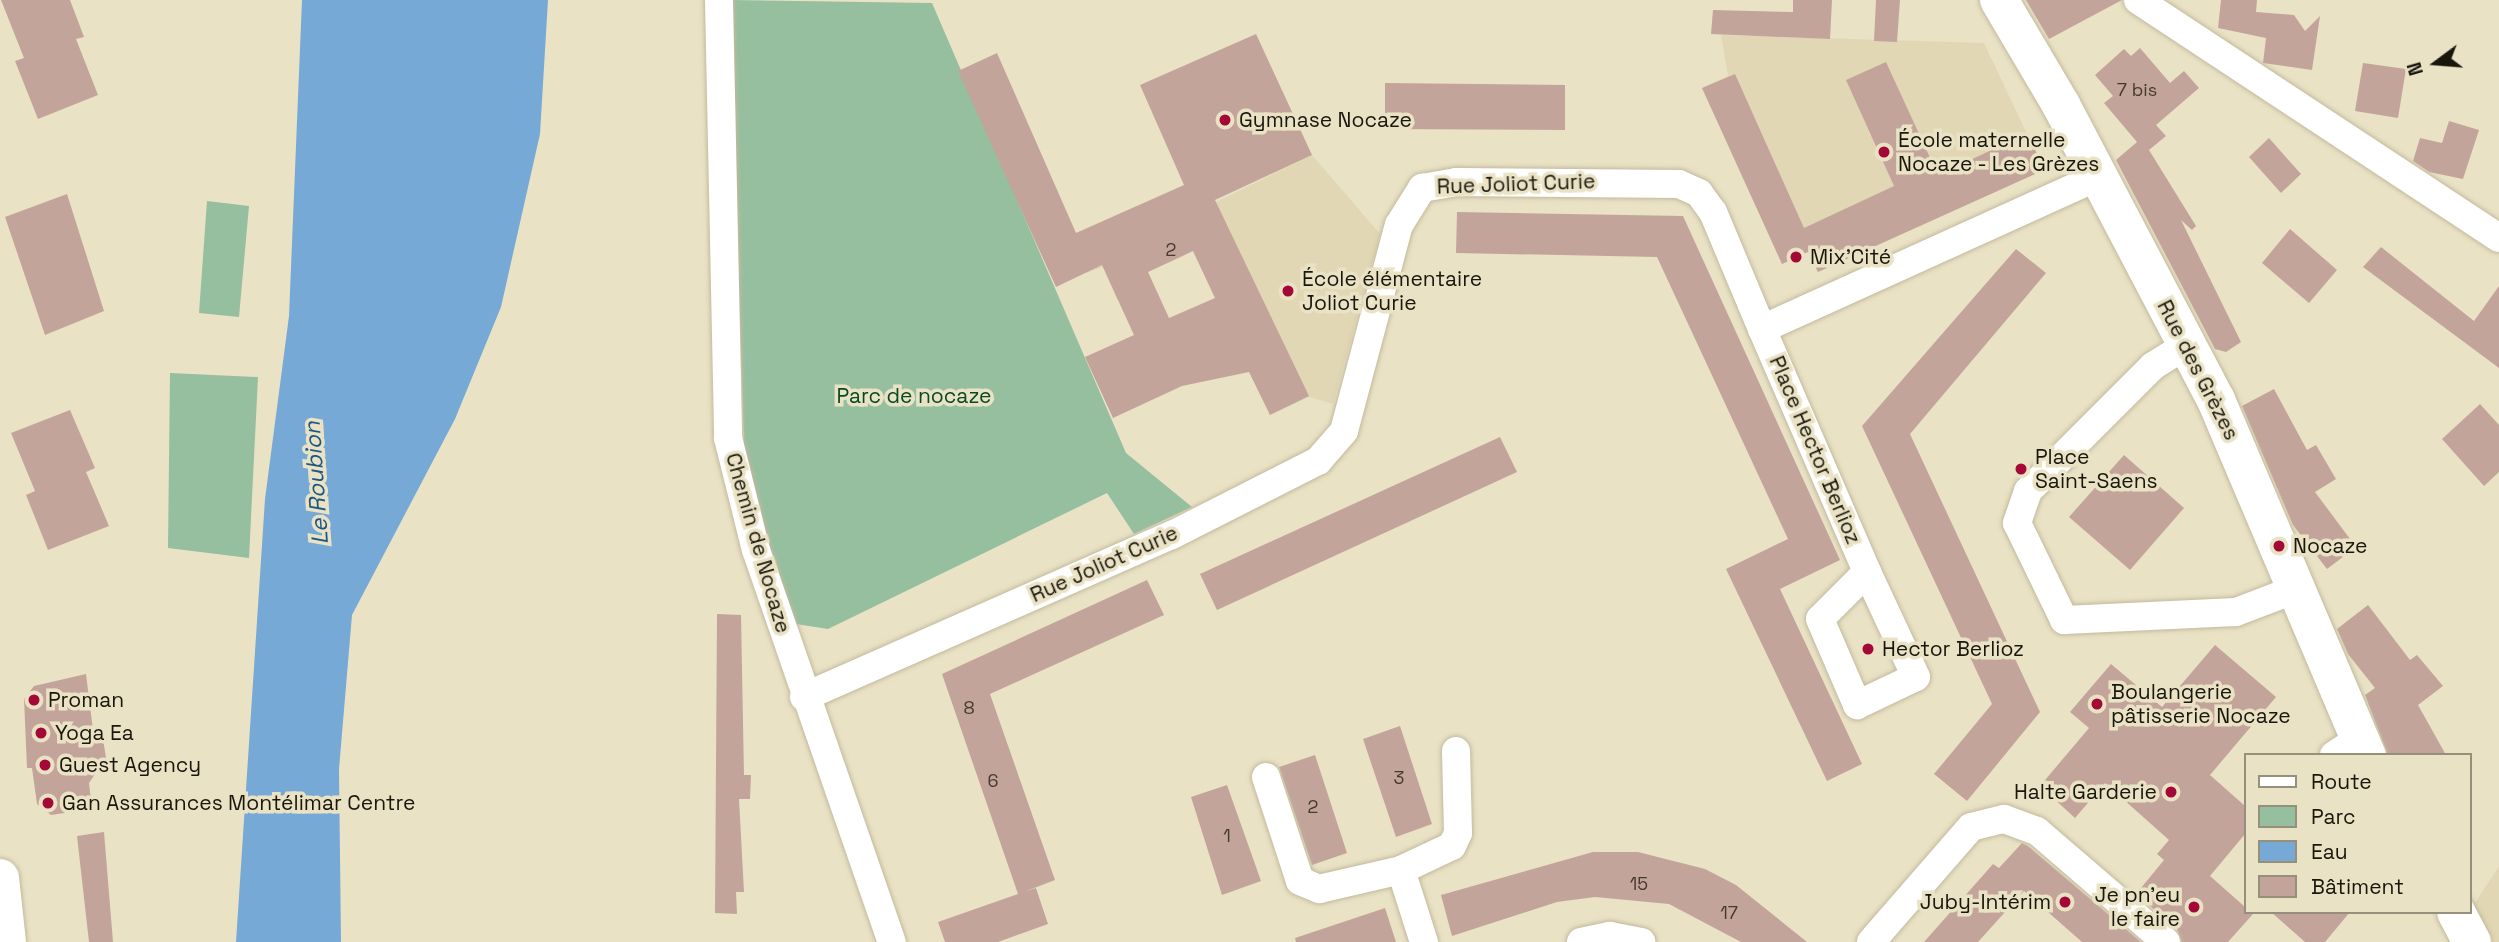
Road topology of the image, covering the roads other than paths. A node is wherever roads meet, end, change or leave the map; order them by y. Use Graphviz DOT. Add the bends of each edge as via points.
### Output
graph roads {
  1 [pos="719,0"];
  2 [pos="1999,0"];
  3 [pos="2138,0"];
  4 [pos="2099,176"];
  5 [pos="2499,238"];
  6 [pos="1762,329"];
  7 [pos="2185,346"];
  8 [pos="1867,572"];
  9 [pos="2299,589"];
  10 [pos="804,697"];
  11 [pos="2354,750"];
  12 [pos="1457,751"];
  13 [pos="1266,777"];
  14 [pos="1401,870"];
  15 [pos="0,878"];
  16 [pos="2456,914"];
  17 [pos="8,942"];
  18 [pos="892,942"];
  19 [pos="1424,942"];
  20 [pos="1581,942"];
  21 [pos="1641,942"];
  22 [pos="1871,942"];
  23 [pos="2166,942"];
  24 [pos="2472,942"];
  1 -- 10 [label="street, Chemin de Nocaze" via="728,438 753,538"];
  2 -- 4 [label="street, Rue des Grèzes"];
  3 -- 5 [label="street"];
  4 -- 6 [label="street"];
  4 -- 7 [label="street, Rue des Grèzes"];
  6 -- 8 [label="street, Place Hector Berlioz"];
  6 -- 10 [label="street, Rue Joliot Curie" via="1713,212 1699,193 1679,184 1456,182 1422,188 1399,225 1344,431 1318,461 1172,535"];
  7 -- 9 [label="street, Rue des Grèzes" via="2216,400"];
  7 -- 9 [label="street" via="2153,366 2028,491 2017,523 2064,620 2236,612"];
  9 -- 11 [label="street, Rue des Grèzes"];
  10 -- 18 [label="street, Chemin de Nocaze"];
  12 -- 14 [label="street" via="1458,833 1442,854"];
  13 -- 14 [label="street" via="1300,881 1319,889"];
  14 -- 19 [label="street"];
  15 -- 17 [label="street"];
  16 -- 24 [label="street"];
  20 -- 21 [label="street" via="1610,936"];
  22 -- 23 [label="street" via="1971,827 2004,819 2037,831"];
}
